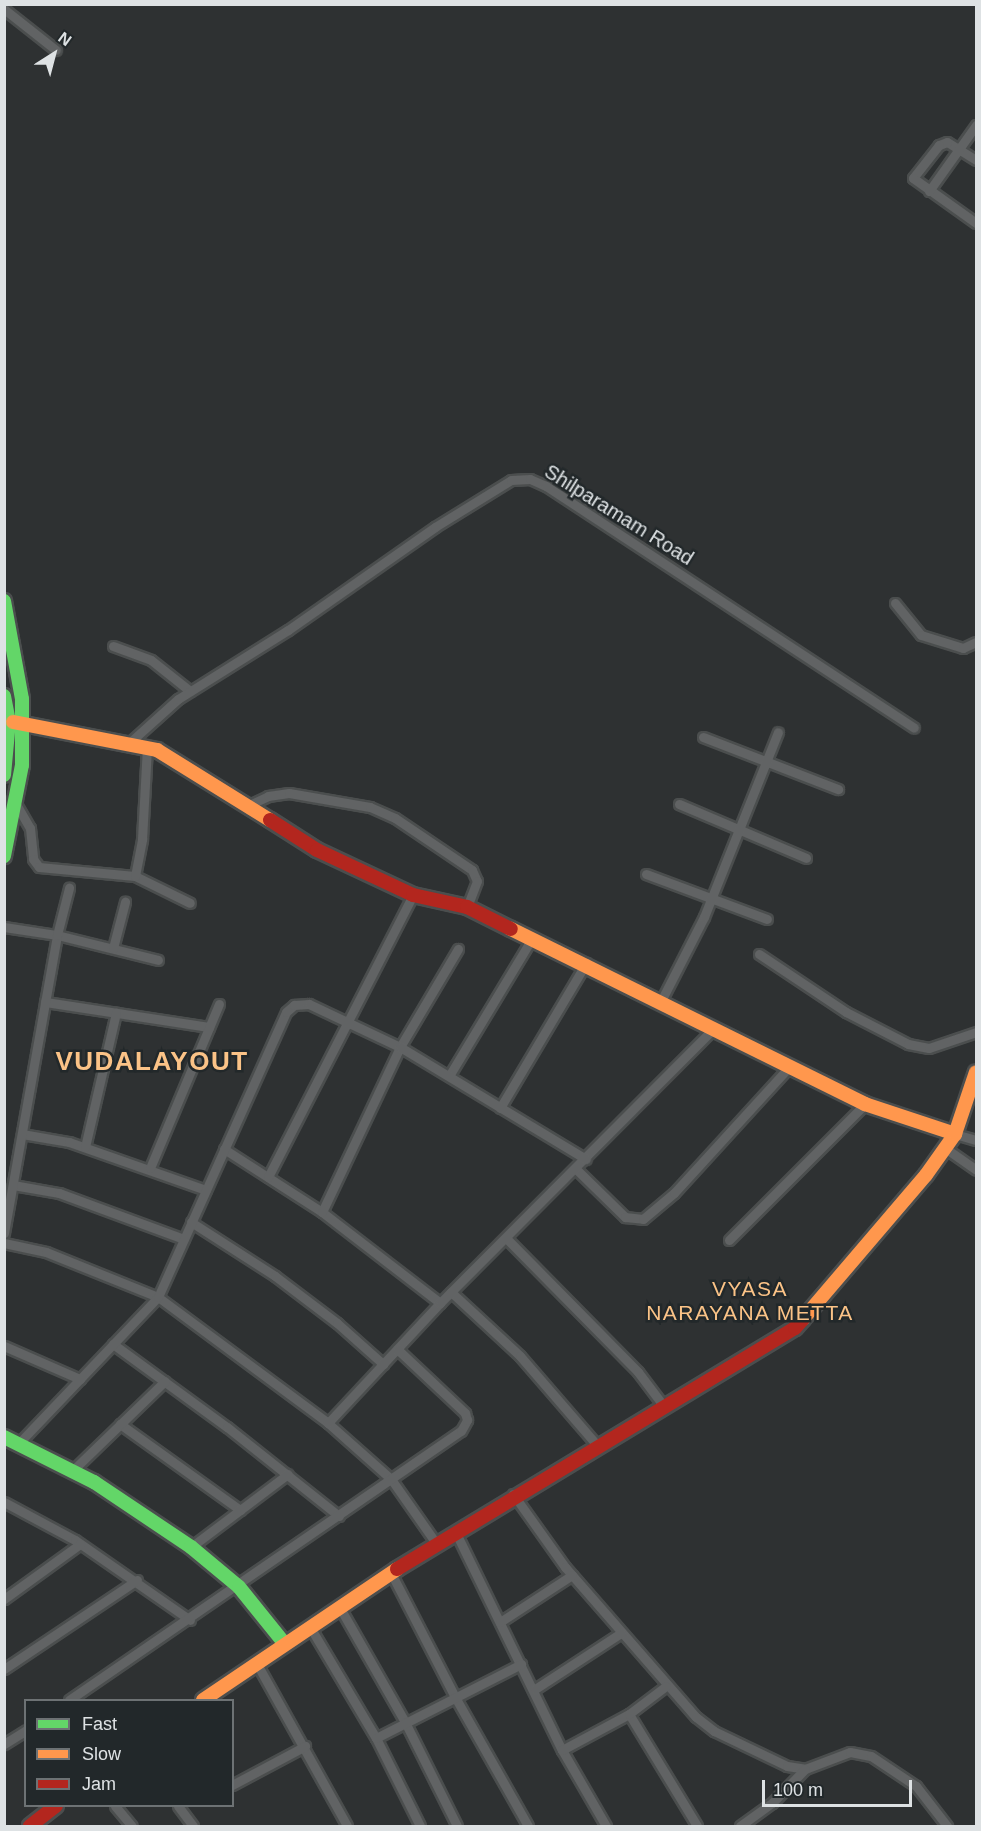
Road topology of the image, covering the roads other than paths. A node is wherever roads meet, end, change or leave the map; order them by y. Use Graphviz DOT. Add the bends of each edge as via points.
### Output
graph roads {
  1 [pos="4,9"];
  2 [pos="56,50"];
  3 [pos="976,125"];
  4 [pos="960,148"];
  5 [pos="976,160"];
  6 [pos="930,191"];
  7 [pos="976,223"];
  8 [pos="4,600"];
  9 [pos="895,603"];
  10 [pos="976,642"];
  11 [pos="113,646"];
  12 [pos="190,692"];
  13 [pos="4,696"];
  14 [pos="12,722"];
  15 [pos="914,728"];
  16 [pos="778,732"];
  17 [pos="704,737"];
  18 [pos="128,744"];
  19 [pos="147,748"];
  20 [pos="766,762"];
  21 [pos="4,775"];
  22 [pos="838,789"];
  23 [pos="16,804"];
  24 [pos="679,804"];
  25 [pos="247,806"];
  26 [pos="739,831"];
  27 [pos="4,856"];
  28 [pos="807,858"];
  29 [pos="646,874"];
  30 [pos="135,876"];
  31 [pos="69,888"];
  32 [pos="414,895"];
  33 [pos="711,899"];
  34 [pos="125,902"];
  35 [pos="190,903"];
  36 [pos="467,906"];
  37 [pos="767,918"];
  38 [pos="4,927"];
  39 [pos="57,935"];
  40 [pos="533,937"];
  41 [pos="113,948"];
  42 [pos="458,949"];
  43 [pos="759,954"];
  44 [pos="158,960"];
  45 [pos="586,963"];
  46 [pos="661,1001"];
  47 [pos="45,1002"];
  48 [pos="219,1004"];
  49 [pos="116,1013"];
  50 [pos="346,1022"];
  51 [pos="209,1028"];
  52 [pos="714,1028"];
  53 [pos="976,1032"];
  54 [pos="400,1047"];
  55 [pos="790,1066"];
  56 [pos="976,1072"];
  57 [pos="449,1076"];
  58 [pos="865,1104"];
  59 [pos="500,1108"];
  60 [pos="22,1134"];
  61 [pos="955,1134"];
  62 [pos="976,1140"];
  63 [pos="85,1147"];
  64 [pos="945,1148"];
  65 [pos="224,1149"];
  66 [pos="586,1160"];
  67 [pos="150,1168"];
  68 [pos="576,1169"];
  69 [pos="976,1170"];
  70 [pos="268,1177"];
  71 [pos="13,1185"];
  72 [pos="206,1190"];
  73 [pos="322,1212"];
  74 [pos="191,1222"];
  75 [pos="4,1233"];
  76 [pos="506,1238"];
  77 [pos="184,1239"];
  78 [pos="729,1240"];
  79 [pos="4,1243"];
  80 [pos="451,1292"];
  81 [pos="158,1297"];
  82 [pos="440,1303"];
  83 [pos="113,1344"];
  84 [pos="4,1346"];
  85 [pos="397,1349"];
  86 [pos="383,1364"];
  87 [pos="80,1379"];
  88 [pos="165,1381"];
  89 [pos="663,1405"];
  90 [pos="328,1423"];
  91 [pos="120,1424"];
  92 [pos="4,1437"];
  93 [pos="18,1444"];
  94 [pos="597,1444"];
  95 [pos="72,1471"];
  96 [pos="288,1474"];
  97 [pos="391,1479"];
  98 [pos="513,1494"];
  99 [pos="4,1502"];
  100 [pos="240,1510"];
  101 [pos="339,1516"];
  102 [pos="455,1531"];
  103 [pos="436,1543"];
  104 [pos="80,1544"];
  105 [pos="191,1547"];
  106 [pos="392,1573"];
  107 [pos="572,1575"];
  108 [pos="137,1580"];
  109 [pos="239,1587"];
  110 [pos="4,1599"];
  111 [pos="340,1608"];
  112 [pos="190,1620"];
  113 [pos="500,1622"];
  114 [pos="310,1627"];
  115 [pos="621,1633"];
  116 [pos="285,1644"];
  117 [pos="257,1664"];
  118 [pos="521,1664"];
  119 [pos="4,1669"];
  120 [pos="666,1686"];
  121 [pos="535,1689"];
  122 [pos="455,1697"];
  123 [pos="74,1699"];
  124 [pos="206,1699"];
  125 [pos="629,1714"];
  126 [pos="405,1722"];
  127 [pos="24,1731"];
  128 [pos="376,1738"];
  129 [pos="4,1744"];
  130 [pos="305,1746"];
  131 [pos="561,1750"];
  132 [pos="805,1769"];
  133 [pos="234,1784"];
  134 [pos="55,1807"];
  135 [pos="116,1807"];
  136 [pos="179,1807"];
  137 [pos="30,1827"];
  138 [pos="132,1827"];
  139 [pos="193,1827"];
  140 [pos="347,1827"];
  141 [pos="420,1827"];
  142 [pos="457,1827"];
  143 [pos="528,1827"];
  144 [pos="606,1827"];
  145 [pos="696,1827"];
  146 [pos="740,1827"];
  147 [pos="947,1827"];
  1 -- 2 [label="street"];
  3 -- 4 [label="street"];
  4 -- 5 [label="street"];
  4 -- 6 [label="street"];
  4 -- 6 [label="street" via="952,142 939,146 913,178"];
  6 -- 7 [label="street"];
  8 -- 14 [label="street" via="22,699"];
  9 -- 10 [label="street" via="921,635 963,648"];
  11 -- 12 [label="street" via="151,660"];
  12 -- 15 [label="street, Shilparamam Road" via="288,630 487,493 511,480 530,479"];
  12 -- 18 [label="street, Shilparamam Road" via="153,718"];
  13 -- 14 [label="street"];
  14 -- 18 [label="street"];
  14 -- 21 [label="street"];
  14 -- 23 [label="street" via="22,765"];
  16 -- 20 [label="street"];
  17 -- 20 [label="street"];
  18 -- 19 [label="street"];
  19 -- 25 [label="street" via="157,750"];
  19 -- 30 [label="street" via="142,839"];
  20 -- 22 [label="street"];
  20 -- 26 [label="street"];
  23 -- 27 [label="street"];
  23 -- 30 [label="street" via="30,828 33,859 39,867"];
  24 -- 26 [label="street"];
  25 -- 32 [label="street" via="317,850"];
  25 -- 36 [label="street" via="268,796 289,793 370,807 394,818 472,870 477,881"];
  26 -- 28 [label="street"];
  26 -- 33 [label="street"];
  29 -- 33 [label="street"];
  30 -- 35 [label="street"];
  31 -- 39 [label="street"];
  32 -- 36 [label="street"];
  32 -- 50 [label="street"];
  33 -- 37 [label="street"];
  33 -- 46 [label="street"];
  34 -- 41 [label="street"];
  36 -- 40 [label="street"];
  38 -- 39 [label="street"];
  39 -- 41 [label="street"];
  39 -- 47 [label="street"];
  40 -- 45 [label="street"];
  40 -- 57 [label="street"];
  41 -- 44 [label="street"];
  42 -- 54 [label="street"];
  43 -- 53 [label="street" via="846,1012 908,1044 929,1048"];
  45 -- 46 [label="street"];
  45 -- 59 [label="street"];
  46 -- 52 [label="street"];
  47 -- 49 [label="street"];
  47 -- 60 [label="street"];
  48 -- 51 [label="street"];
  49 -- 51 [label="street"];
  49 -- 63 [label="street"];
  50 -- 54 [label="street"];
  50 -- 65 [label="street" via="309,1004 289,1008"];
  50 -- 70 [label="street"];
  51 -- 67 [label="street"];
  52 -- 55 [label="street"];
  52 -- 66 [label="street"];
  54 -- 57 [label="street"];
  54 -- 73 [label="street"];
  55 -- 58 [label="street"];
  55 -- 68 [label="street" via="674,1193 643,1219 625,1217"];
  56 -- 61 [label="street"];
  57 -- 59 [label="street"];
  58 -- 61 [label="street"];
  58 -- 78 [label="street"];
  59 -- 66 [label="street"];
  60 -- 63 [label="street"];
  60 -- 71 [label="street"];
  61 -- 62 [label="street"];
  61 -- 64 [label="street"];
  63 -- 67 [label="street"];
  64 -- 69 [label="street"];
  64 -- 89 [label="street" via="795,1328"];
  65 -- 70 [label="street"];
  65 -- 72 [label="street"];
  66 -- 68 [label="street"];
  67 -- 72 [label="street"];
  68 -- 76 [label="street"];
  70 -- 73 [label="street"];
  71 -- 75 [label="street"];
  71 -- 77 [label="street" via="58,1193"];
  72 -- 74 [label="street"];
  73 -- 82 [label="street"];
  74 -- 77 [label="street"];
  74 -- 86 [label="street" via="275,1276"];
  76 -- 80 [label="street"];
  76 -- 89 [label="street" via="638,1372"];
  77 -- 81 [label="street"];
  79 -- 81 [label="street" via="45,1252"];
  80 -- 82 [label="street"];
  80 -- 94 [label="street" via="520,1356"];
  81 -- 83 [label="street"];
  81 -- 90 [label="street"];
  82 -- 85 [label="street"];
  83 -- 87 [label="street"];
  83 -- 88 [label="street"];
  84 -- 87 [label="street"];
  85 -- 86 [label="street"];
  85 -- 97 [label="street" via="456,1403 467,1420 461,1431"];
  86 -- 90 [label="street"];
  87 -- 93 [label="street"];
  88 -- 91 [label="street"];
  88 -- 96 [label="street"];
  89 -- 94 [label="street"];
  90 -- 97 [label="street"];
  91 -- 95 [label="street"];
  91 -- 100 [label="street"];
  92 -- 93 [label="street"];
  93 -- 95 [label="street"];
  94 -- 98 [label="street"];
  95 -- 105 [label="street"];
  96 -- 100 [label="street"];
  96 -- 101 [label="street"];
  97 -- 101 [label="street"];
  97 -- 103 [label="street"];
  98 -- 102 [label="street"];
  98 -- 107 [label="street"];
  99 -- 104 [label="street"];
  100 -- 105 [label="street"];
  101 -- 109 [label="street"];
  102 -- 103 [label="street"];
  102 -- 113 [label="street"];
  103 -- 106 [label="street"];
  104 -- 108 [label="street"];
  104 -- 110 [label="street"];
  105 -- 109 [label="street"];
  106 -- 111 [label="street"];
  106 -- 122 [label="street"];
  107 -- 113 [label="street"];
  107 -- 115 [label="street"];
  108 -- 112 [label="street"];
  108 -- 119 [label="street"];
  109 -- 112 [label="street"];
  109 -- 116 [label="street"];
  111 -- 114 [label="street"];
  111 -- 126 [label="street"];
  112 -- 123 [label="street"];
  113 -- 118 [label="street"];
  114 -- 116 [label="street"];
  114 -- 128 [label="street"];
  115 -- 120 [label="street"];
  115 -- 121 [label="street"];
  116 -- 117 [label="street"];
  117 -- 124 [label="street"];
  117 -- 130 [label="street"];
  118 -- 121 [label="street"];
  118 -- 122 [label="street"];
  120 -- 125 [label="street"];
  120 -- 132 [label="street" via="714,1731 787,1766"];
  121 -- 131 [label="street"];
  122 -- 126 [label="street"];
  122 -- 143 [label="street"];
  125 -- 131 [label="street"];
  125 -- 145 [label="street"];
  126 -- 128 [label="street"];
  126 -- 142 [label="street"];
  127 -- 129 [label="street"];
  128 -- 141 [label="street"];
  130 -- 133 [label="street"];
  130 -- 140 [label="street"];
  131 -- 144 [label="street"];
  132 -- 146 [label="street" via="772,1803"];
  132 -- 147 [label="street" via="850,1752 871,1756 916,1786"];
  134 -- 137 [label="street"];
  135 -- 138 [label="street"];
  136 -- 139 [label="street"];
}
